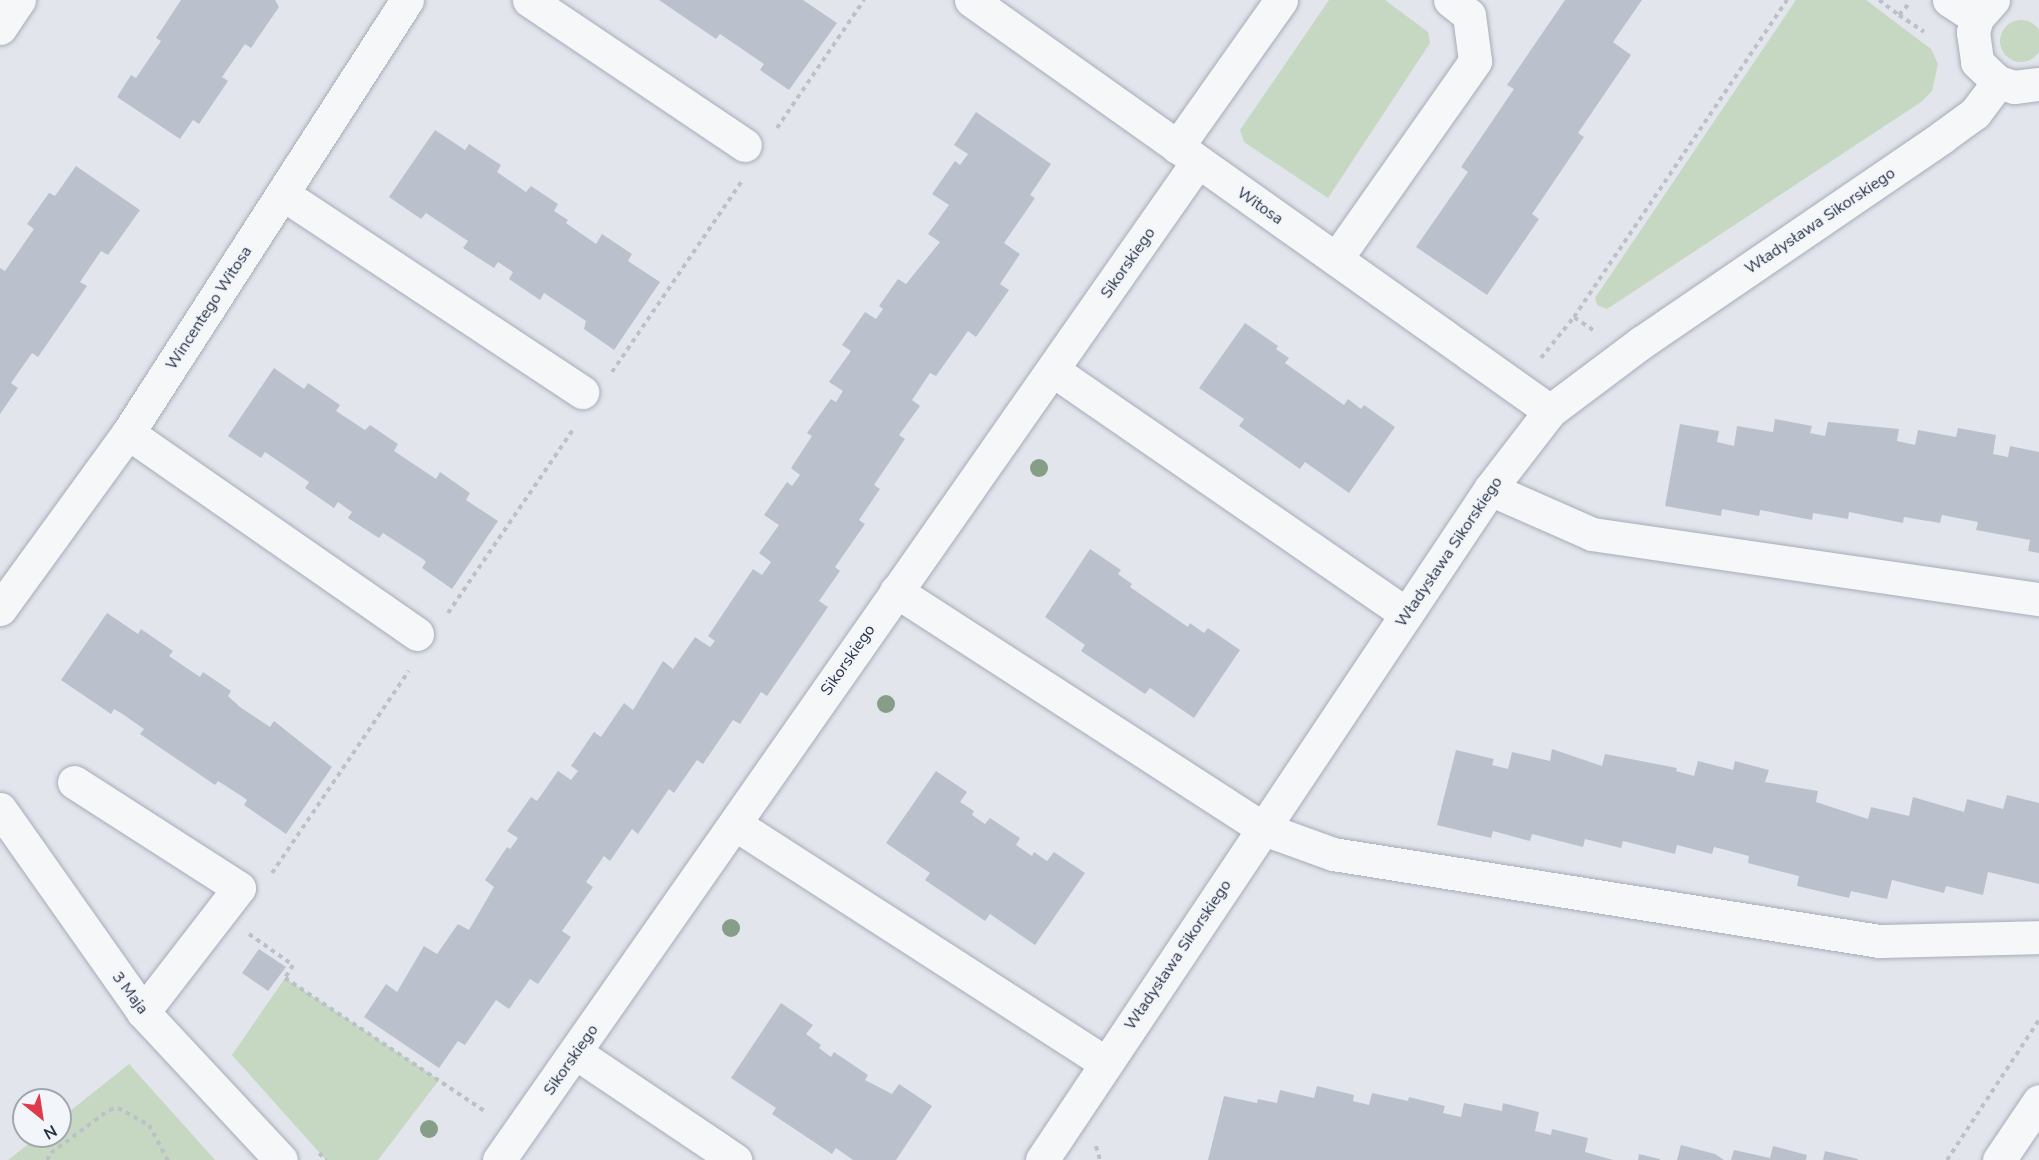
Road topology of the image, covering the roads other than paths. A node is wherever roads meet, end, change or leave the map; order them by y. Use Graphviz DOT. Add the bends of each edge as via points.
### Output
graph roads {
  1 [pos="19,0"];
  2 [pos="407,0"];
  3 [pos="529,0"];
  4 [pos="970,0"];
  5 [pos="1281,0"];
  6 [pos="1450,0"];
  7 [pos="1949,0"];
  8 [pos="1985,9"];
  9 [pos="0,28"];
  10 [pos="1998,82"];
  11 [pos="2039,84"];
  12 [pos="758,141"];
  13 [pos="1187,154"];
  14 [pos="283,194"];
  15 [pos="1336,259"];
  16 [pos="1054,370"];
  17 [pos="580,408"];
  18 [pos="1550,411"];
  19 [pos="128,433"];
  20 [pos="1490,489"];
  21 [pos="896,591"];
  22 [pos="2039,599"];
  23 [pos="0,609"];
  24 [pos="1406,614"];
  25 [pos="430,627"];
  26 [pos="74,782"];
  27 [pos="0,809"];
  28 [pos="735,824"];
  29 [pos="1264,829"];
  30 [pos="2039,937"];
  31 [pos="143,1012"];
  32 [pos="576,1053"];
  33 [pos="1105,1062"];
  34 [pos="2039,1101"];
  35 [pos="281,1160"];
  36 [pos="499,1160"];
  37 [pos="735,1160"];
  38 [pos="1042,1160"];
  39 [pos="1999,1160"];
  1 -- 9 [label="street"];
  2 -- 14 [label="street, Wincentego Witosa"];
  3 -- 12 [label="street"];
  4 -- 13 [label="street, Witosa"];
  5 -- 13 [label="street, Sikorskiego"];
  6 -- 15 [label="street" via="1469,15 1475,61"];
  7 -- 8 [label="street"];
  8 -- 10 [label="street" via="1972,47 1977,62"];
  10 -- 11 [label="street" via="2014,87"];
  10 -- 18 [label="street, Władysława Sikorskiego" via="1975,113 1642,342"];
  13 -- 15 [label="street, Witosa"];
  13 -- 16 [label="street, Sikorskiego"];
  14 -- 17 [label="street"];
  14 -- 19 [label="street, Wincentego Witosa"];
  15 -- 18 [label="street, Witosa"];
  16 -- 21 [label="street, Sikorskiego"];
  16 -- 24 [label="street"];
  18 -- 20 [label="street, Władysława Sikorskiego"];
  19 -- 23 [label="street, Wincentego Witosa"];
  19 -- 25 [label="street"];
  20 -- 22 [label="street" via="1592,534"];
  20 -- 24 [label="street, Władysława Sikorskiego"];
  21 -- 28 [label="street, Sikorskiego"];
  21 -- 29 [label="street"];
  24 -- 29 [label="street, Władysława Sikorskiego"];
  26 -- 31 [label="street" via="239,888"];
  27 -- 31 [label="street, 3 Maja"];
  28 -- 32 [label="street, Sikorskiego"];
  28 -- 33 [label="street"];
  29 -- 30 [label="street" via="1333,854 1879,941"];
  29 -- 33 [label="street, Władysława Sikorskiego"];
  31 -- 35 [label="street, 3 Maja"];
  32 -- 36 [label="street, Sikorskiego"];
  32 -- 37 [label="street"];
  33 -- 38 [label="street, Władysława Sikorskiego"];
  34 -- 39 [label="street"];
}
